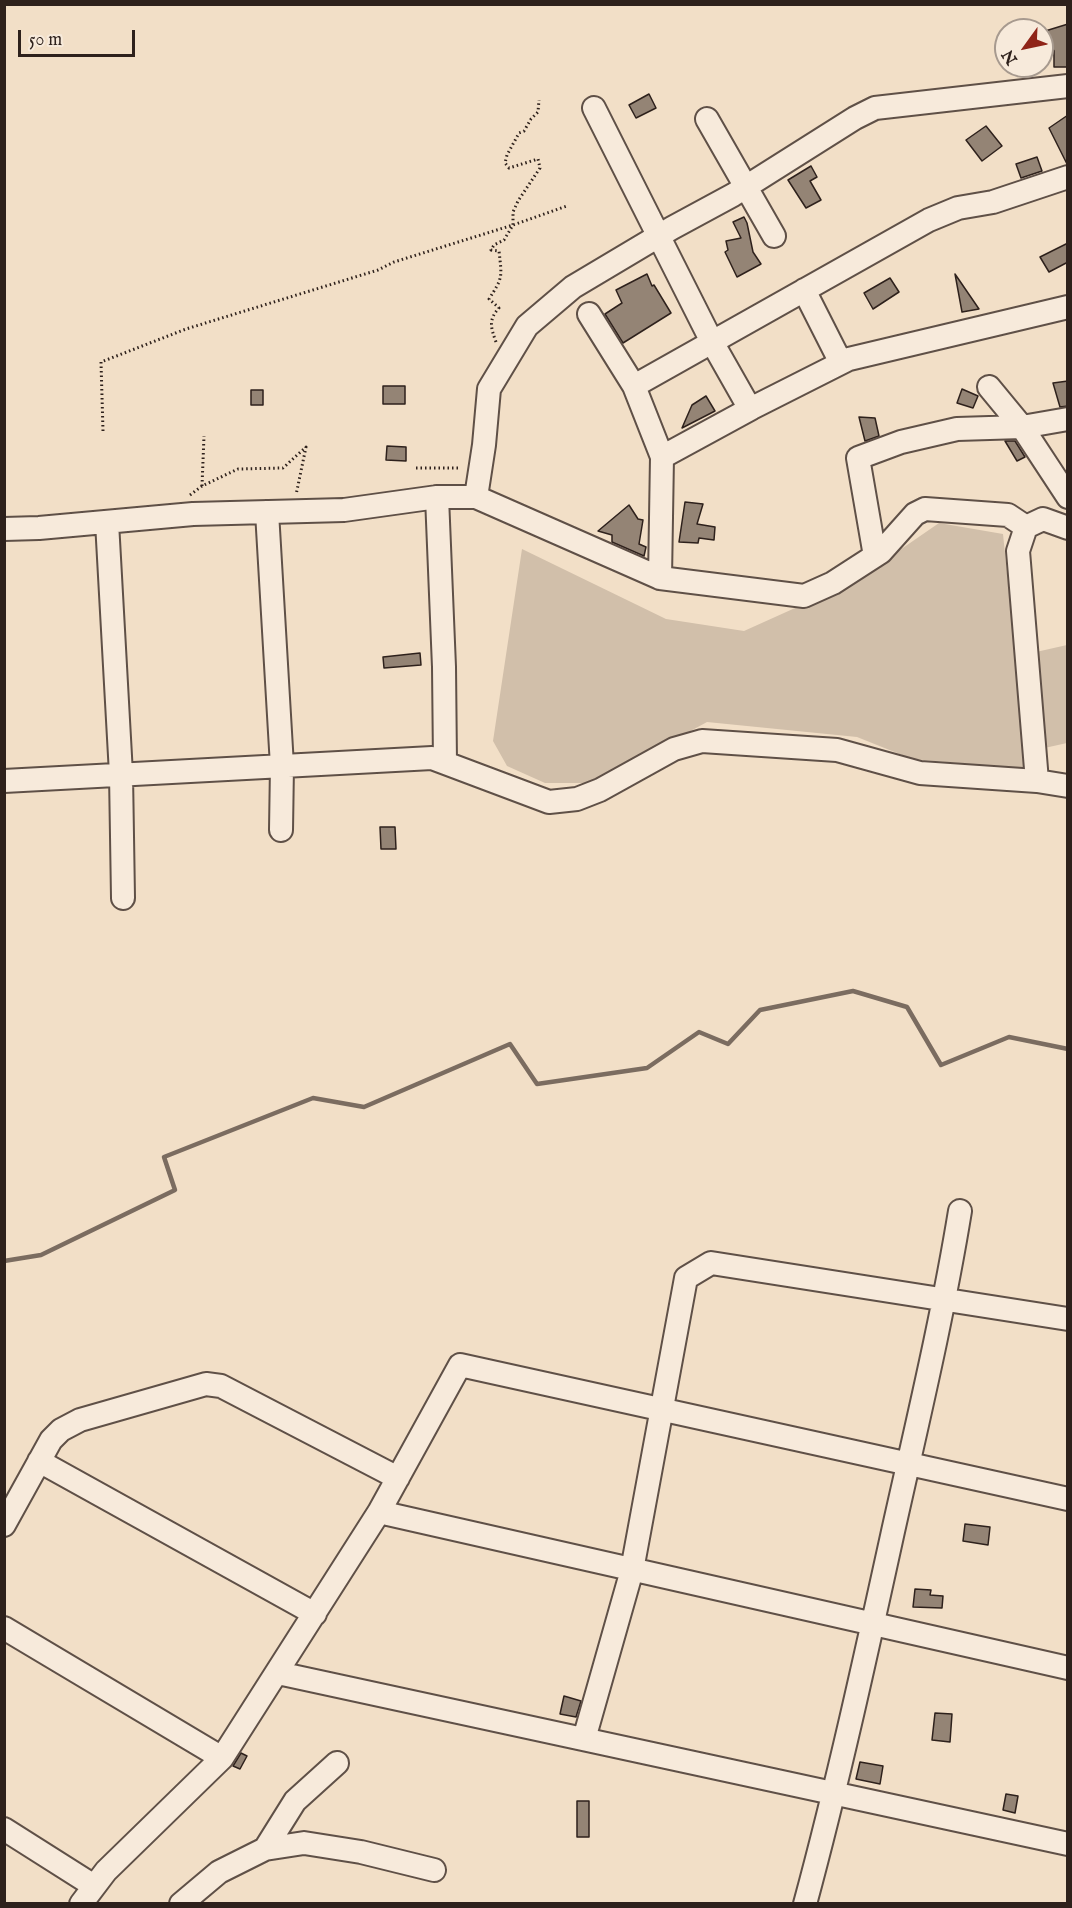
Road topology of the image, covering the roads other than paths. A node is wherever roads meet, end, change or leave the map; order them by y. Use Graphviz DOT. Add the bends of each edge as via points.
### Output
graph roads {
  1 [pos="1068,86"];
  2 [pos="594,108"];
  3 [pos="707,119"];
  4 [pos="1068,177"];
  5 [pos="747,187"];
  6 [pos="659,236"];
  7 [pos="774,236"];
  8 [pos="804,290"];
  9 [pos="1068,307"];
  10 [pos="589,314"];
  11 [pos="712,342"];
  12 [pos="841,363"];
  13 [pos="634,386"];
  14 [pos="989,387"];
  15 [pos="750,409"];
  16 [pos="1068,418"];
  17 [pos="1022,427"];
  18 [pos="662,457"];
  19 [pos="437,497"];
  20 [pos="476,497"];
  21 [pos="1068,497"];
  22 [pos="267,512"];
  23 [pos="107,522"];
  24 [pos="1026,527"];
  25 [pos="1068,528"];
  26 [pos="4,529"];
  27 [pos="875,556"];
  28 [pos="660,578"];
  29 [pos="445,762"];
  30 [pos="282,766"];
  31 [pos="121,774"];
  32 [pos="4,781"];
  33 [pos="1037,781"];
  34 [pos="1068,786"];
  35 [pos="281,830"];
  36 [pos="123,898"];
  37 [pos="960,1211"];
  38 [pos="945,1299"];
  39 [pos="1068,1319"];
  40 [pos="662,1409"];
  41 [pos="39,1461"];
  42 [pos="909,1464"];
  43 [pos="398,1478"];
  44 [pos="1068,1499"];
  45 [pos="379,1512"];
  46 [pos="4,1525"];
  47 [pos="632,1569"];
  48 [pos="315,1614"];
  49 [pos="873,1624"];
  50 [pos="4,1628"];
  51 [pos="1068,1668"];
  52 [pos="278,1673"];
  53 [pos="584,1740"];
  54 [pos="222,1758"];
  55 [pos="337,1763"];
  56 [pos="835,1794"];
  57 [pos="4,1829"];
  58 [pos="1068,1844"];
  59 [pos="265,1849"];
  60 [pos="434,1870"];
  61 [pos="88,1895"];
  62 [pos="181,1904"];
  63 [pos="805,1904"];
  1 -- 5 [label="street" via="875,108"];
  2 -- 6 [label="street"];
  3 -- 5 [label="street"];
  4 -- 8 [label="street" via="929,220"];
  5 -- 6 [label="street"];
  5 -- 7 [label="street"];
  6 -- 11 [label="street"];
  6 -- 20 [label="street" via="573,287 527,326 489,388"];
  8 -- 11 [label="street"];
  8 -- 12 [label="street"];
  9 -- 12 [label="street"];
  10 -- 13 [label="street"];
  11 -- 13 [label="street"];
  11 -- 15 [label="street"];
  12 -- 15 [label="street"];
  13 -- 18 [label="street"];
  14 -- 17 [label="street"];
  15 -- 18 [label="street"];
  16 -- 17 [label="street"];
  17 -- 21 [label="street"];
  17 -- 27 [label="street" via="957,429 901,442 858,458"];
  18 -- 28 [label="street"];
  19 -- 20 [label="street"];
  19 -- 22 [label="street" via="344,510"];
  19 -- 29 [label="street"];
  20 -- 28 [label="street"];
  22 -- 23 [label="street"];
  22 -- 30 [label="street"];
  23 -- 26 [label="street"];
  23 -- 31 [label="street"];
  24 -- 25 [label="street" via="1043,519"];
  24 -- 27 [label="street" via="1008,515 925,509 915,514"];
  24 -- 33 [label="street" via="1018,551"];
  27 -- 28 [label="street" via="804,596"];
  29 -- 30 [label="street" via="432,758"];
  29 -- 33 [label="street" via="549,802 593,793 674,749 702,741 837,750 920,773"];
  30 -- 31 [label="street"];
  30 -- 35 [label="street"];
  31 -- 32 [label="street"];
  31 -- 36 [label="street"];
  33 -- 34 [label="street"];
  37 -- 38 [label="street"];
  38 -- 39 [label="street"];
  38 -- 40 [label="street" via="711,1263 686,1278"];
  38 -- 42 [label="street"];
  40 -- 42 [label="street"];
  40 -- 43 [label="street" via="460,1365"];
  40 -- 47 [label="street"];
  41 -- 43 [label="street" via="51,1440 80,1420 206,1384 221,1386"];
  41 -- 46 [label="street"];
  41 -- 48 [label="street"];
  42 -- 44 [label="street"];
  42 -- 49 [label="street"];
  43 -- 45 [label="street"];
  45 -- 47 [label="street"];
  45 -- 48 [label="street"];
  47 -- 49 [label="street"];
  47 -- 53 [label="street"];
  48 -- 52 [label="street"];
  49 -- 51 [label="street"];
  49 -- 56 [label="street"];
  50 -- 54 [label="street"];
  52 -- 53 [label="street"];
  52 -- 54 [label="street"];
  53 -- 56 [label="street"];
  54 -- 61 [label="street" via="106,1871"];
  55 -- 59 [label="street" via="295,1801"];
  56 -- 58 [label="street"];
  56 -- 63 [label="street"];
  57 -- 61 [label="street"];
  59 -- 60 [label="street" via="304,1843"];
  59 -- 62 [label="street" via="219,1872"];
}
